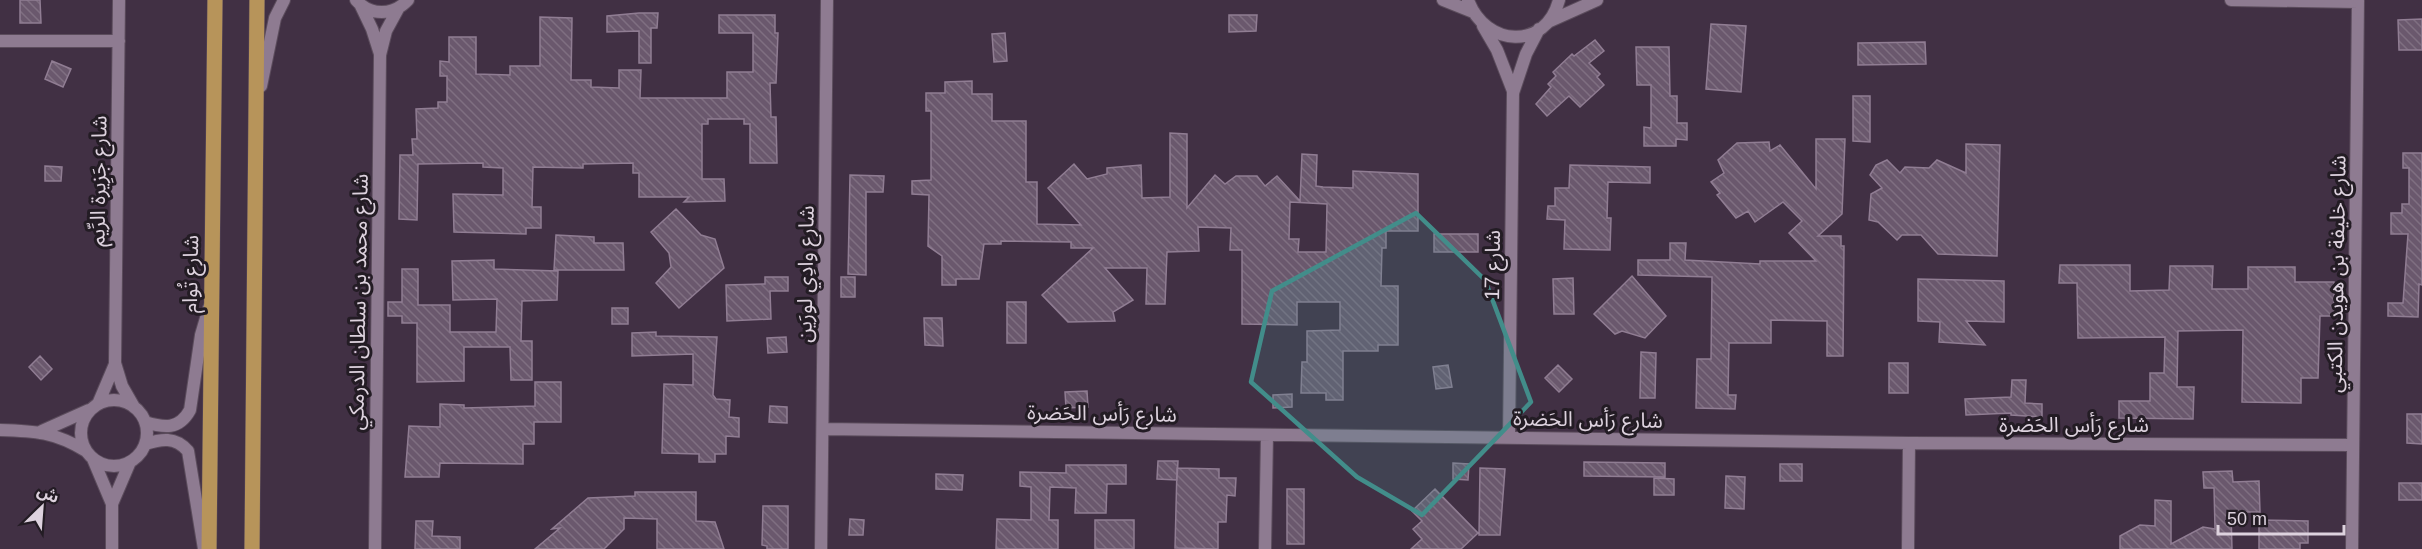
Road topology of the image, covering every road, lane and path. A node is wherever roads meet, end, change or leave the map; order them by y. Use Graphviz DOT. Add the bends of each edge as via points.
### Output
graph roads {
  1 [pos="119,0"];
  2 [pos="215,0"];
  3 [pos="257,0"];
  4 [pos="284,0"];
  5 [pos="408,0"];
  6 [pos="827,0"];
  7 [pos="1443,0"];
  8 [pos="1468,0"];
  9 [pos="1559,0"];
  10 [pos="1597,0"];
  11 [pos="2231,0"];
  12 [pos="2358,1"];
  13 [pos="358,2"];
  14 [pos="398,9"];
  15 [pos="1473,12"];
  16 [pos="1549,21"];
  17 [pos="1482,24"];
  18 [pos="1539,29"];
  19 [pos="0,41"];
  20 [pos="119,41"];
  21 [pos="380,55"];
  22 [pos="1513,93"];
  23 [pos="256,111"];
  24 [pos="211,301"];
  25 [pos="115,363"];
  26 [pos="95,405"];
  27 [pos="134,407"];
  28 [pos="145,422"];
  29 [pos="823,429"];
  30 [pos="0,430"];
  31 [pos="42,431"];
  32 [pos="1267,435"];
  33 [pos="1509,437"];
  34 [pos="1909,442"];
  35 [pos="145,444"];
  36 [pos="2353,445"];
  37 [pos="90,455"];
  38 [pos="130,462"];
  39 [pos="112,504"];
  40 [pos="112,549"];
  41 [pos="204,549"];
  42 [pos="209,549"];
  43 [pos="252,549"];
  44 [pos="375,549"];
  45 [pos="821,549"];
  46 [pos="1265,549"];
  47 [pos="1908,549"];
  48 [pos="2352,549"];
  1 -- 20 [label="street, شارع جَزِيرة الرِّيم"];
  2 -- 24 [label="main road, شارع تُوام"];
  3 -- 23 [label="main road"];
  4 -- 23 [label="street" via="275,18"];
  5 -- 14 [label="street"];
  6 -- 29 [label="street, شارع وادِي لورَين"];
  7 -- 15 [label="street"];
  8 -- 15 [label="street, شارع 17"];
  9 -- 16 [label="street"];
  10 -- 16 [label="street"];
  11 -- 12 [label="street"];
  12 -- 36 [label="street, شارع خليفة بن هويدن الكتبي"];
  13 -- 14 [label="street" via="378,12"];
  13 -- 21 [label="street, شارع محمد بن سلطان الدرمكي"];
  14 -- 21 [label="street, شارع محمد بن سلطان الدرمكي" via="386,31"];
  15 -- 17 [label="street, شارع 17"];
  16 -- 18 [label="street"];
  17 -- 18 [label="street" via="1504,35 1528,34"];
  17 -- 22 [label="street, شارع 17"];
  18 -- 22 [label="street, شارع 17"];
  19 -- 20 [label="street"];
  20 -- 25 [label="street, شارع جَزِيرة الرِّيم"];
  21 -- 44 [label="street, شارع محمد بن سلطان الدرمكي"];
  22 -- 33 [label="street, شارع 17"];
  23 -- 43 [label="main road"];
  24 -- 28 [label="street" via="186,418 165,428"];
  24 -- 42 [label="main road, شارع تُوام"];
  25 -- 26 [label="street, شارع جَزِيرة الرِّيم"];
  25 -- 27 [label="street, شارع جَزِيرة الرِّيم"];
  26 -- 27 [label="street" via="117,400"];
  26 -- 31 [label="street"];
  26 -- 37 [label="street" via="83,420 81,431"];
  27 -- 28 [label="street"];
  28 -- 35 [label="street"];
  29 -- 32 [label="street, شارع رَأس الحَضرة"];
  29 -- 45 [label="street, شارع وادِي لورَين"];
  30 -- 31 [label="street"];
  31 -- 37 [label="street" via="65,439"];
  32 -- 33 [label="street, شارع رَأس الحَضرة"];
  32 -- 46 [label="street"];
  33 -- 34 [label="street, شارع رَأس الحَضرة"];
  34 -- 36 [label="street, شارع رَأس الحَضرة"];
  34 -- 47 [label="street"];
  35 -- 38 [label="street"];
  35 -- 41 [label="street" via="172,440 188,450"];
  36 -- 48 [label="street, شارع خليفة بن هويدن الكتبي"];
  37 -- 38 [label="street" via="111,466"];
  37 -- 39 [label="street"];
  38 -- 39 [label="street"];
  39 -- 40 [label="street"];
}
